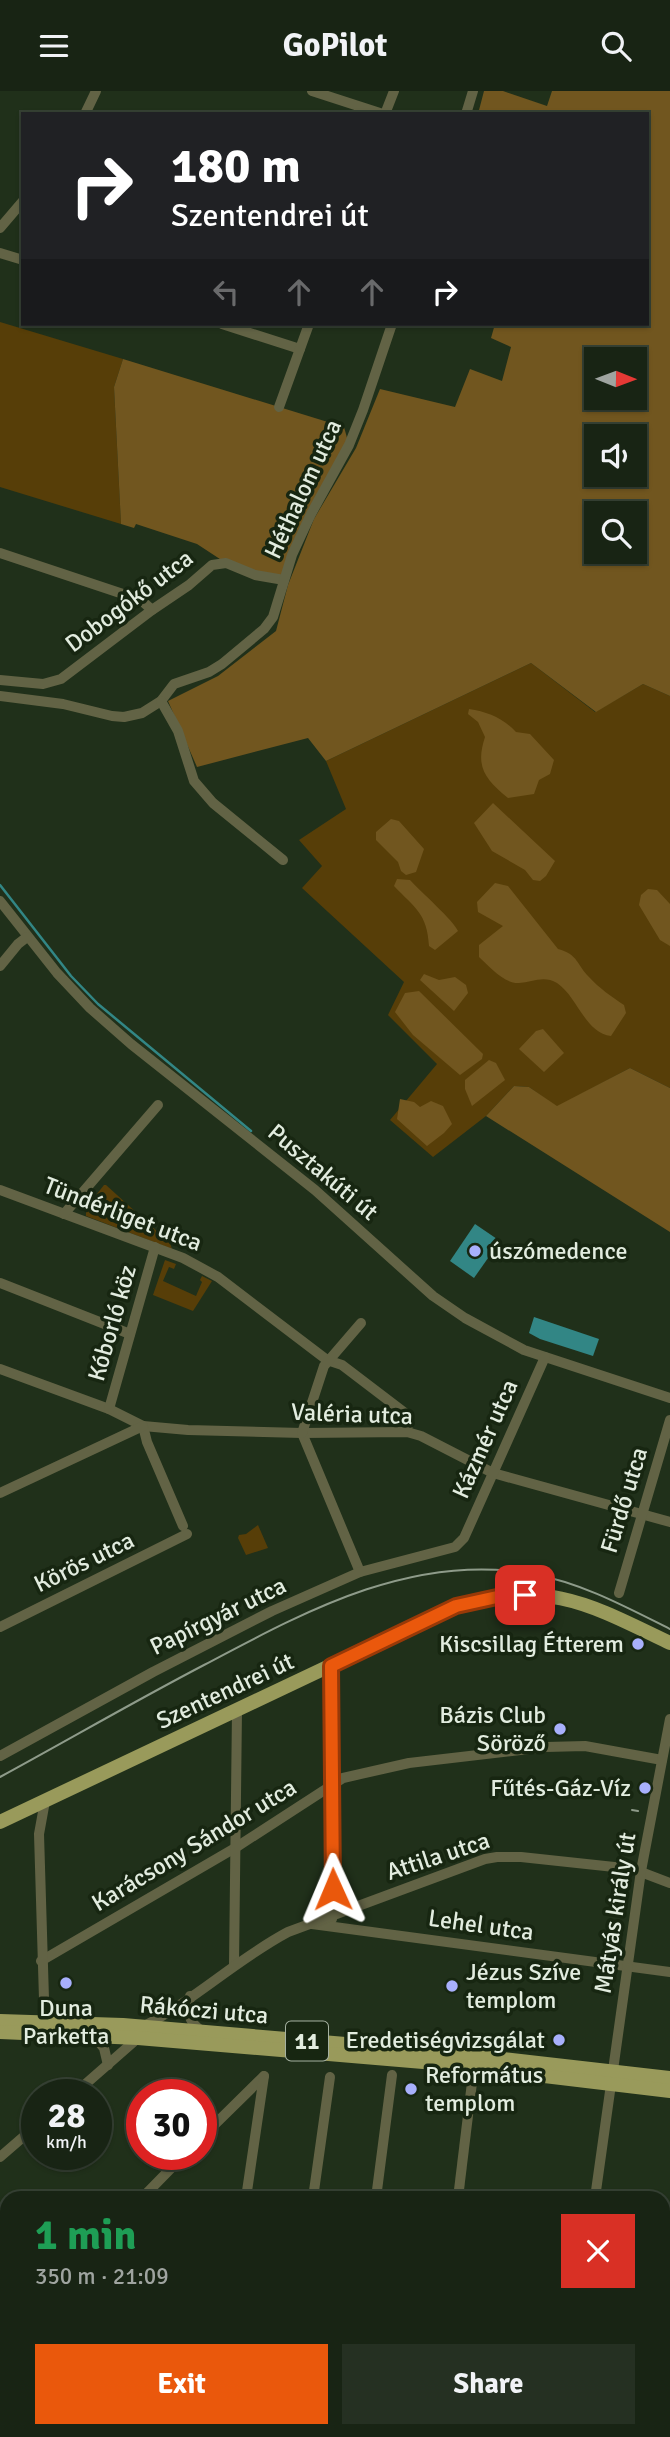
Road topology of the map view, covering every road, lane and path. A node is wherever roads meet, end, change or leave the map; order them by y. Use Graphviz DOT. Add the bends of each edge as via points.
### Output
graph roads {
  1 [pos="96,91"];
  2 [pos="312,91"];
  3 [pos="394,91"];
  4 [pos="473,91"];
  5 [pos="86,112"];
  6 [pos="378,112"];
  7 [pos="385,112"];
  8 [pos="467,112"];
  9 [pos="21,203"];
  10 [pos="0,227"];
  11 [pos="0,253"];
  12 [pos="21,259"];
  13 [pos="228,326"];
  14 [pos="308,326"];
  15 [pos="391,326"];
  16 [pos="300,349"];
  17 [pos="279,407"];
  18 [pos="0,553"];
  19 [pos="284,580"];
  20 [pos="152,610"];
  21 [pos="0,680"];
  22 [pos="0,696"];
  23 [pos="161,701"];
  24 [pos="283,860"];
  25 [pos="0,901"];
  26 [pos="27,936"];
  27 [pos="0,966"];
  28 [pos="158,1105"];
  29 [pos="0,1190"];
  30 [pos="64,1214"];
  31 [pos="155,1247"];
  32 [pos="0,1283"];
  33 [pos="361,1323"];
  34 [pos="130,1334"];
  35 [pos="545,1357"];
  36 [pos="327,1360"];
  37 [pos="0,1369"];
  38 [pos="670,1398"];
  39 [pos="109,1409"];
  40 [pos="670,1420"];
  41 [pos="143,1426"];
  42 [pos="407,1432"];
  43 [pos="302,1433"];
  44 [pos="493,1473"];
  45 [pos="0,1493"];
  46 [pos="642,1515"];
  47 [pos="670,1522"];
  48 [pos="464,1538"];
  49 [pos="360,1573"];
  50 [pos="619,1593"];
  51 [pos="0,1627"];
  52 [pos="670,1643"];
  53 [pos="331,1666"];
  54 [pos="237,1710"];
  55 [pos="670,1719"];
  56 [pos="0,1756"];
  57 [pos="662,1760"];
  58 [pos="332,1785"];
  59 [pos="45,1801"];
  60 [pos="21,1813"];
  61 [pos="0,1822"];
  62 [pos="39,1834"];
  63 [pos="235,1848"];
  64 [pos="641,1871"];
  65 [pos="670,1883"];
  66 [pos="346,1910"];
  67 [pos="331,1920"];
  68 [pos="348,1928"];
  69 [pos="41,1961"];
  70 [pos="234,1965"];
  71 [pos="627,1966"];
  72 [pos="670,1972"];
  73 [pos="190,1996"];
  74 [pos="44,1999"];
  75 [pos="0,2021"];
  76 [pos="109,2031"];
  77 [pos="0,2032"];
  78 [pos="205,2032"];
  79 [pos="140,2033"];
  80 [pos="93,2035"];
  81 [pos="108,2065"];
  82 [pos="474,2066"];
  83 [pos="392,2075"];
  84 [pos="330,2077"];
  85 [pos="612,2078"];
  86 [pos="670,2078"];
  87 [pos="92,2079"];
  88 [pos="670,2091"];
  89 [pos="217,2123"];
  90 [pos="21,2139"];
  91 [pos="0,2157"];
  92 [pos="169,2170"];
  93 [pos="149,2191"];
  94 [pos="247,2191"];
  95 [pos="314,2191"];
  96 [pos="377,2191"];
  97 [pos="459,2191"];
  98 [pos="597,2191"];
  1 -- 5 [label="street"];
  2 -- 6 [label="street"];
  3 -- 7 [label="street"];
  4 -- 8 [label="street"];
  9 -- 10 [label="street"];
  11 -- 12 [label="street"];
  13 -- 16 [label="street"];
  14 -- 16 [label="street"];
  15 -- 19 [label="street, Héthalom utca" via="359,422 311,514"];
  16 -- 17 [label="street"];
  18 -- 20 [label="street" via="141,600"];
  19 -- 20 [label="street, Dobogókő utca" via="219,563"];
  19 -- 23 [label="street, Héthalom utca" via="273,617 264,629 215,669 174,684"];
  20 -- 21 [label="street, Dobogókő utca" via="61,679 43,684"];
  22 -- 23 [label="street, Héthalom utca" via="124,717"];
  23 -- 24 [label="street" via="178,731 199,789"];
  25 -- 26 [label="street, Pusztakúti út"];
  26 -- 27 [label="street"];
  26 -- 35 [label="street, Pusztakúti út" via="90,1008 315,1190 433,1296 502,1339"];
  28 -- 30 [label="street"];
  29 -- 30 [label="street, Tündérliget utca"];
  30 -- 31 [label="street, Tündérliget utca"];
  31 -- 34 [label="street, Kóborló köz"];
  31 -- 36 [label="street, Tündérliget utca" via="212,1273"];
  32 -- 34 [label="street"];
  33 -- 36 [label="street"];
  34 -- 39 [label="street, Kóborló köz"];
  35 -- 38 [label="street, Pusztakúti út"];
  35 -- 44 [label="street, Kázmér utca"];
  36 -- 42 [label="street, Tündérliget utca" via="354,1373 405,1413"];
  36 -- 43 [label="street"];
  37 -- 39 [label="street"];
  39 -- 41 [label="street"];
  40 -- 46 [label="street, Fürdő utca"];
  41 -- 43 [label="street, Valéria utca"];
  41 -- 45 [label="street"];
  41 -- 51 [label="street, Körös utca" via="185,1530"];
  42 -- 43 [label="street, Valéria utca"];
  42 -- 44 [label="street, Valéria utca"];
  43 -- 49 [label="street"];
  44 -- 46 [label="street, Valéria utca"];
  44 -- 48 [label="street, Kázmér utca"];
  46 -- 47 [label="street, Valéria utca"];
  46 -- 50 [label="street, Fürdő utca"];
  48 -- 49 [label="street, Papírgyár utca" via="450,1549"];
  49 -- 56 [label="street, Papírgyár utca" via="229,1633"];
  52 -- 53 [label="main road, Szentendrei út" via="571,1599 497,1597 456,1606"];
  53 -- 54 [label="main road, Szentendrei út"];
  53 -- 58 [label="street"];
  54 -- 59 [label="main road, Szentendrei út"];
  54 -- 63 [label="street"];
  55 -- 57 [label="street, Mátyás király út"];
  57 -- 58 [label="street, Karácsony Sándor utca" via="585,1746 546,1747 409,1763"];
  57 -- 64 [label="street, Mátyás király út"];
  58 -- 63 [label="street, Karácsony Sándor utca"];
  58 -- 67 [label="street"];
  59 -- 60 [label="main road, Szentendrei út"];
  59 -- 62 [label="street"];
  60 -- 61 [label="main road, Szentendrei út"];
  60 -- 62 [label="street"];
  62 -- 69 [label="street"];
  63 -- 69 [label="street, Karácsony Sándor utca"];
  63 -- 70 [label="street"];
  64 -- 65 [label="street, Attila utca"];
  64 -- 66 [label="street, Attila utca" via="497,1857"];
  64 -- 71 [label="street, Mátyás király út"];
  66 -- 67 [label="street, Attila utca"];
  66 -- 68 [label="street"];
  67 -- 68 [label="street, Lehel utca"];
  67 -- 70 [label="street, Attila utca" via="310,1924"];
  68 -- 71 [label="street, Lehel utca"];
  69 -- 74 [label="street"];
  70 -- 73 [label="street, Attila utca"];
  71 -- 72 [label="street, Lehel utca"];
  71 -- 85 [label="street, Mátyás király út"];
  73 -- 78 [label="street" via="190,2019"];
  73 -- 79 [label="street, Attila utca"];
  75 -- 76 [label="main road, Rákóczi utca / 11"];
  76 -- 79 [label="main road, Rákóczi utca / 11"];
  76 -- 80 [label="main road, Rákóczi utca / 11"];
  76 -- 81 [label="street" via="112,2052"];
  77 -- 80 [label="main road, Rákóczi utca / 11"];
  78 -- 79 [label="main road, Rákóczi utca / 11"];
  78 -- 85 [label="main road, Rákóczi utca / 11" via="452,2053"];
  79 -- 81 [label="street, Attila utca"];
  79 -- 82 [label="main road, Rákóczi utca / 11"];
  80 -- 81 [label="street" via="104,2049"];
  81 -- 87 [label="street, Attila utca"];
  82 -- 85 [label="main road, Rákóczi utca / 11"];
  82 -- 97 [label="street"];
  83 -- 96 [label="street"];
  84 -- 95 [label="street"];
  85 -- 86 [label="main road, 11"];
  85 -- 88 [label="main road, 11"];
  85 -- 98 [label="street, Mátyás király út"];
  89 -- 94 [label="street" via="266,2074"];
  90 -- 91 [label="street"];
  92 -- 93 [label="street"];
}
